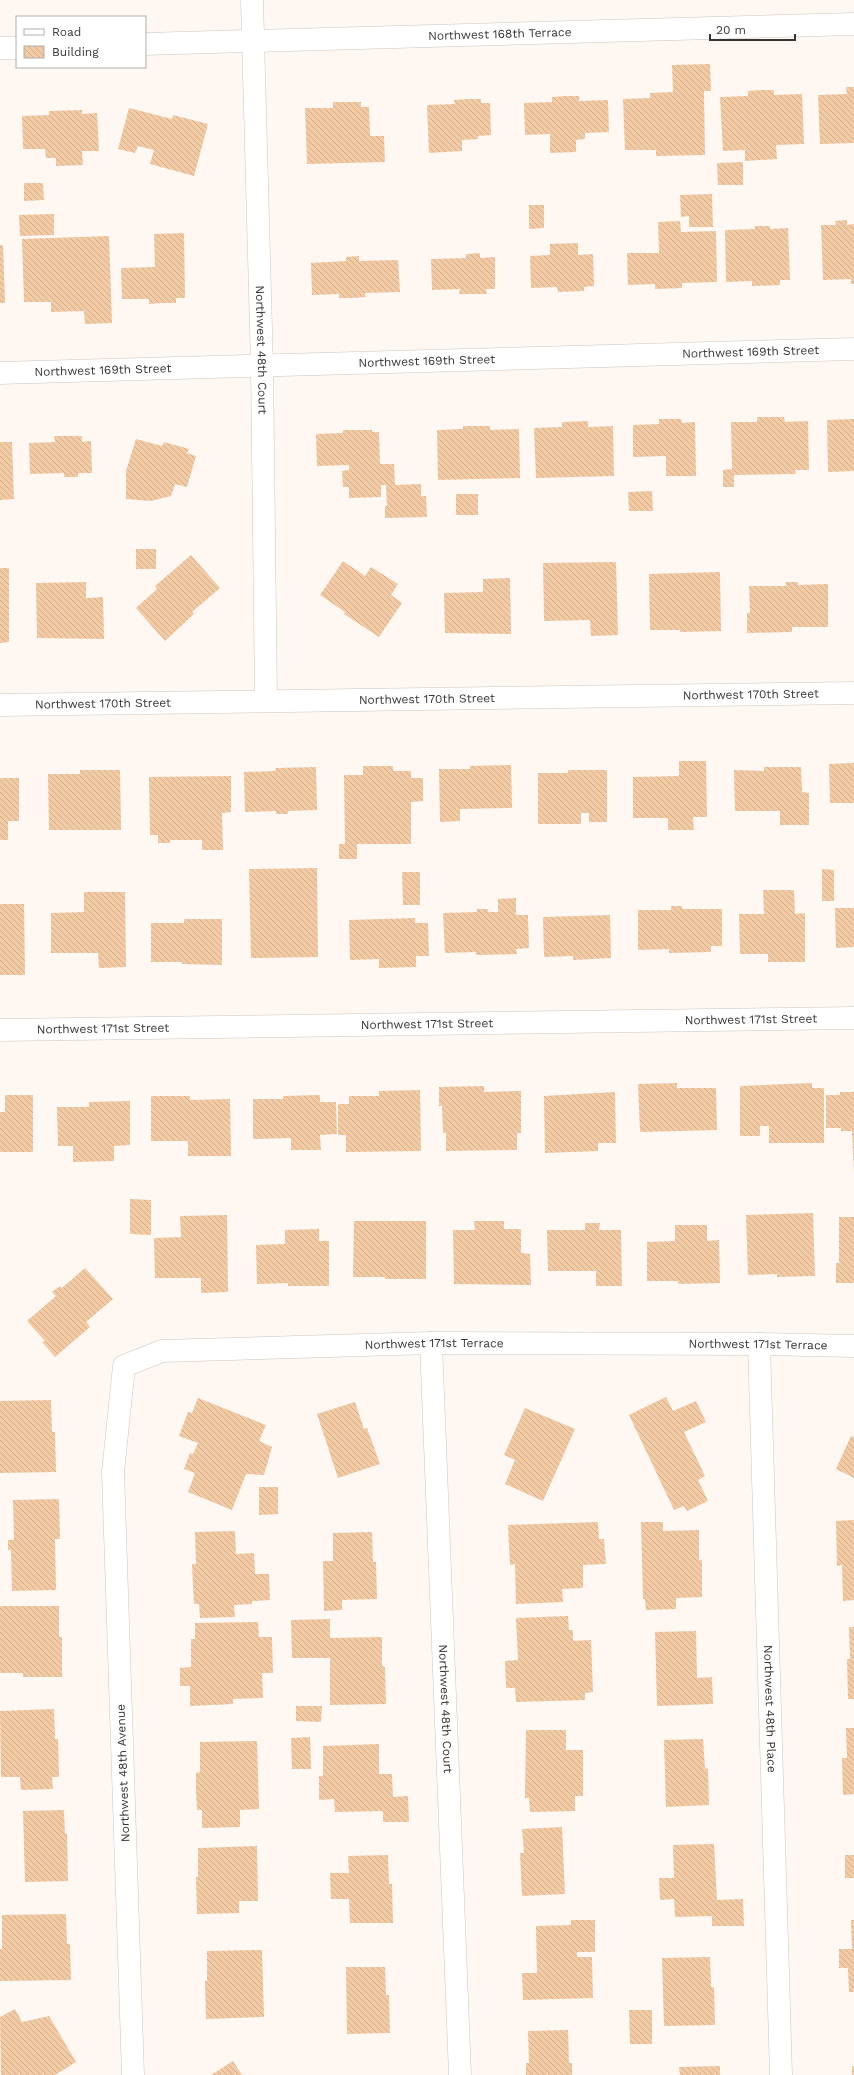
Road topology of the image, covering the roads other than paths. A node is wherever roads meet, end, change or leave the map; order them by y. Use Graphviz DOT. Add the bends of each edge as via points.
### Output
graph roads {
  1 [pos="252,0"];
  2 [pos="854,24"];
  3 [pos="254,40"];
  4 [pos="146,44"];
  5 [pos="0,48"];
  6 [pos="16,48"];
  7 [pos="854,348"];
  8 [pos="262,366"];
  9 [pos="0,373"];
  10 [pos="854,693"];
  11 [pos="266,700"];
  12 [pos="0,705"];
  13 [pos="854,1018"];
  14 [pos="0,1030"];
  15 [pos="431,1343"];
  16 [pos="759,1344"];
  17 [pos="854,1346"];
  18 [pos="113,1472"];
  19 [pos="133,2075"];
  20 [pos="460,2075"];
  21 [pos="781,2075"];
  1 -- 3 [label="street, Northwest 48th Court"];
  2 -- 3 [label="street, Northwest 168th Terrace"];
  3 -- 4 [label="street, Northwest 168th Terrace"];
  3 -- 8 [label="street, Northwest 48th Court"];
  5 -- 6 [label="street"];
  7 -- 8 [label="street, Northwest 169th Street"];
  8 -- 9 [label="street, Northwest 169th Street"];
  8 -- 11 [label="street, Northwest 48th Court"];
  10 -- 11 [label="street, Northwest 170th Street"];
  11 -- 12 [label="street, Northwest 170th Street"];
  13 -- 14 [label="street, Northwest 171st Street"];
  15 -- 16 [label="street, Northwest 171st Terrace"];
  15 -- 18 [label="street, Northwest 171st Terrace" via="162,1351 124,1366"];
  15 -- 20 [label="street, Northwest 48th Court"];
  16 -- 17 [label="street, Northwest 171st Terrace"];
  16 -- 21 [label="street, Northwest 48th Place"];
  18 -- 19 [label="street, Northwest 48th Avenue"];
}
